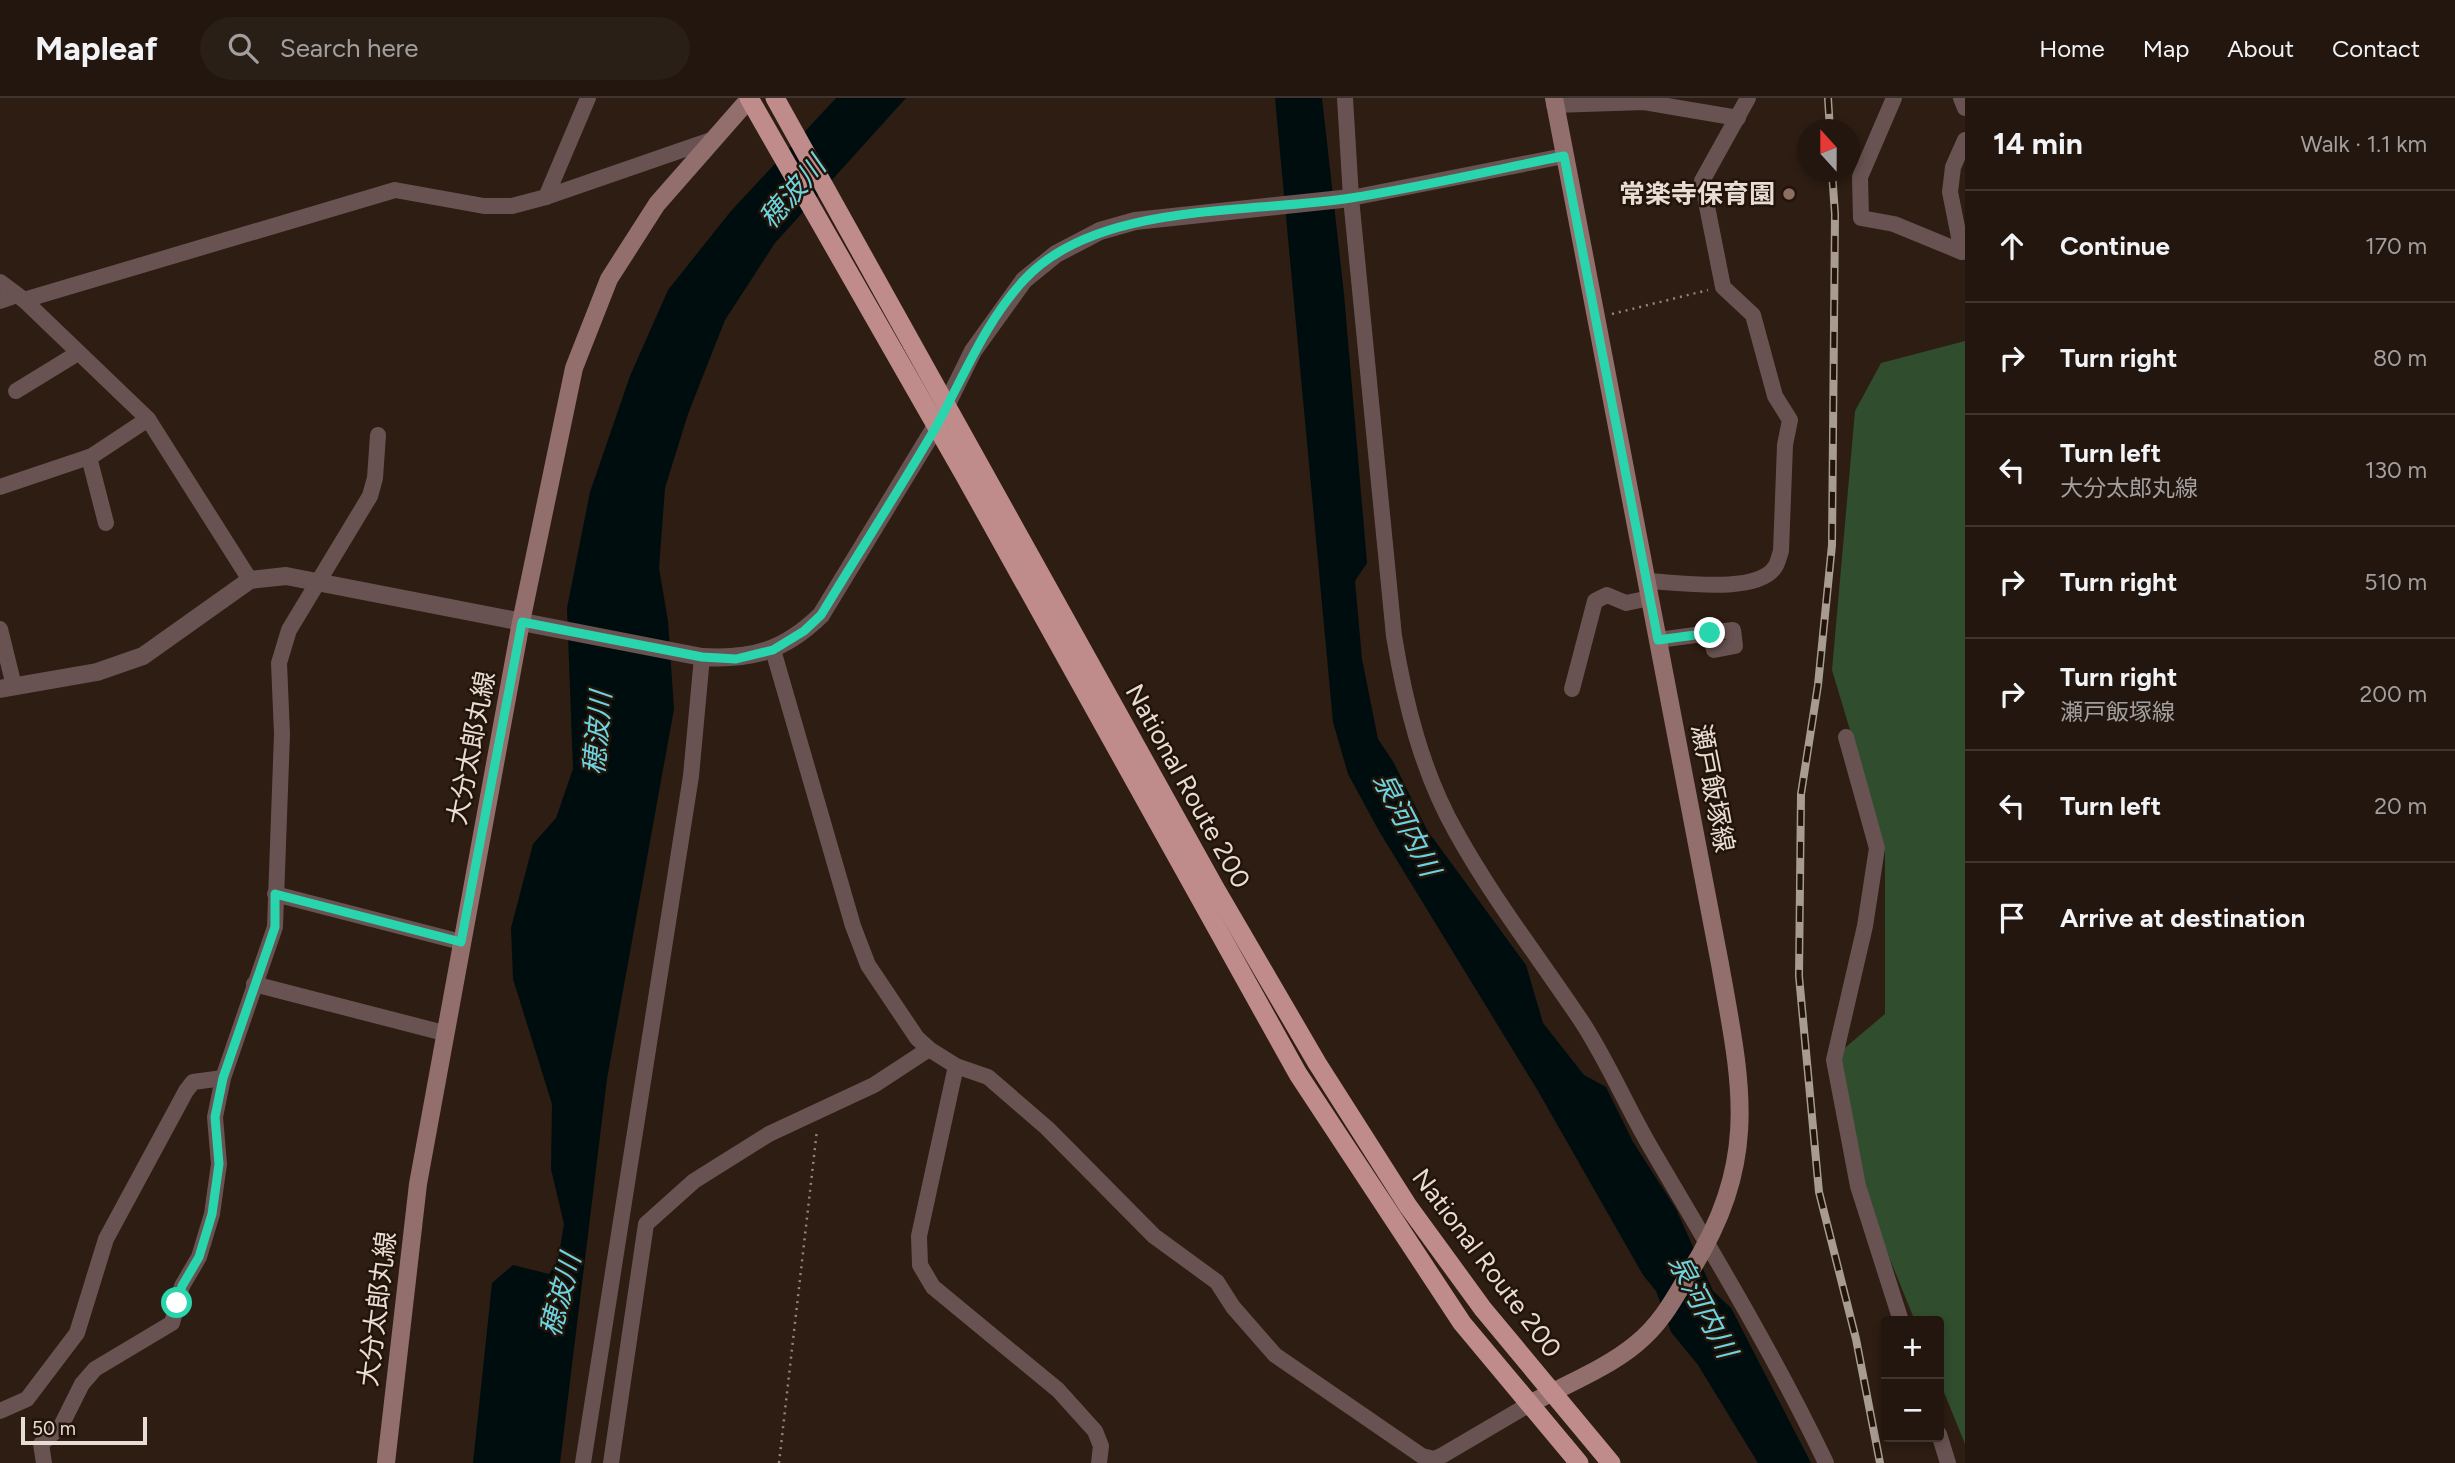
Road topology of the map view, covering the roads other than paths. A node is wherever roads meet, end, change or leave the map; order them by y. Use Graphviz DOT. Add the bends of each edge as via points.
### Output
graph roads {
  1 [pos="588,98"];
  2 [pos="1345,98"];
  3 [pos="1748,98"];
  4 [pos="1894,98"];
  5 [pos="1961,98"];
  6 [pos="775,99"];
  7 [pos="752,102"];
  8 [pos="1554,102"];
  9 [pos="1965,108"];
  10 [pos="1738,118"];
  11 [pos="711,140"];
  12 [pos="1965,140"];
  13 [pos="1564,156"];
  14 [pos="546,197"];
  15 [pos="1351,198"];
  16 [pos="0,282"];
  17 [pos="21,297"];
  18 [pos="0,301"];
  19 [pos="78,353"];
  20 [pos="16,391"];
  21 [pos="948,405"];
  22 [pos="148,419"];
  23 [pos="936,426"];
  24 [pos="378,435"];
  25 [pos="89,457"];
  26 [pos="0,487"];
  27 [pos="106,523"];
  28 [pos="250,580"];
  29 [pos="316,581"];
  30 [pos="1649,590"];
  31 [pos="528,624"];
  32 [pos="0,629"];
  33 [pos="1710,633"];
  34 [pos="1658,640"];
  35 [pos="773,650"];
  36 [pos="702,657"];
  37 [pos="7,687"];
  38 [pos="1572,689"];
  39 [pos="1846,737"];
  40 [pos="275,894"];
  41 [pos="461,942"];
  42 [pos="254,984"];
  43 [pos="444,1033"];
  44 [pos="929,1049"];
  45 [pos="956,1066"];
  46 [pos="223,1078"];
  47 [pos="1708,1244"];
  48 [pos="1899,1316"];
  49 [pos="1552,1392"];
  50 [pos="1530,1404"];
  51 [pos="0,1411"];
  52 [pos="1941,1442"];
  53 [pos="1434,1461"];
  54 [pos="44,1463"];
  55 [pos="386,1463"];
  56 [pos="583,1463"];
  57 [pos="611,1463"];
  58 [pos="1099,1463"];
  59 [pos="1578,1463"];
  60 [pos="1611,1463"];
  61 [pos="1826,1463"];
  62 [pos="1948,1463"];
  1 -- 14 [label="street"];
  2 -- 15 [label="street"];
  3 -- 10 [label="street"];
  4 -- 12 [label="street" via="1860,177 1861,218 1894,224 1962,252 1950,192 1953,167"];
  5 -- 9 [label="street"];
  6 -- 21 [label="highway, National Route 200"];
  7 -- 11 [label="main road, 大分太郎丸線"];
  7 -- 23 [label="highway, National Route 200"];
  8 -- 10 [label="street" via="1644,102"];
  8 -- 13 [label="main road, 瀬戸飯塚線"];
  10 -- 30 [label="street" via="1702,181 1723,286 1753,315 1775,396 1790,420 1781,551 1775,568 1763,577 1738,584"];
  11 -- 14 [label="street"];
  11 -- 31 [label="main road, 大分太郎丸線" via="657,204 609,279 579,355 556,448"];
  13 -- 15 [label="street"];
  13 -- 30 [label="main road, 瀬戸飯塚線"];
  14 -- 17 [label="street" via="512,206 484,206 395,190"];
  15 -- 21 [label="street" via="1135,221 1056,254 1024,280 974,351"];
  15 -- 47 [label="street" via="1394,636 1416,738 1455,830 1523,940 1583,1024"];
  16 -- 17 [label="street"];
  17 -- 18 [label="street"];
  17 -- 19 [label="street"];
  19 -- 20 [label="street"];
  19 -- 22 [label="street"];
  21 -- 23 [label="street"];
  21 -- 49 [label="highway, National Route 200" via="1317,1063 1408,1206 1483,1309"];
  22 -- 25 [label="street"];
  22 -- 28 [label="street"];
  23 -- 35 [label="street" via="821,615"];
  23 -- 50 [label="highway, National Route 200" via="1298,1074 1462,1323"];
  24 -- 29 [label="street" via="370,496"];
  25 -- 26 [label="street"];
  25 -- 27 [label="street"];
  28 -- 29 [label="street" via="286,576"];
  28 -- 37 [label="street" via="143,656 97,672"];
  29 -- 31 [label="street"];
  29 -- 40 [label="street" via="289,630 279,663 282,734"];
  30 -- 34 [label="main road, 瀬戸飯塚線"];
  30 -- 38 [label="street" via="1626,603 1607,595 1595,601"];
  31 -- 36 [label="street"];
  31 -- 41 [label="main road, 大分太郎丸線"];
  32 -- 37 [label="street"];
  33 -- 34 [label="street"];
  34 -- 47 [label="main road, 瀬戸飯塚線" via="1740,1077 1736,1165"];
  35 -- 36 [label="street" via="736,659"];
  35 -- 44 [label="street" via="868,965"];
  36 -- 56 [label="street" via="691,776"];
  39 -- 48 [label="street" via="1877,848 1835,1060 1858,1186"];
  40 -- 41 [label="street"];
  40 -- 42 [label="street" via="275,927"];
  41 -- 43 [label="main road, 大分太郎丸線"];
  42 -- 43 [label="street"];
  42 -- 46 [label="street"];
  43 -- 55 [label="main road, 大分太郎丸線" via="418,1184"];
  44 -- 45 [label="street"];
  44 -- 57 [label="street" via="874,1085 769,1134 694,1181 646,1224"];
  45 -- 53 [label="street" via="988,1077 1047,1128 1154,1236 1217,1282 1275,1355"];
  45 -- 58 [label="street" via="919,1236 920,1265 933,1287 1058,1390 1095,1431 1101,1446"];
  46 -- 51 [label="street" via="193,1082 186,1091 106,1239 77,1333 27,1399"];
  46 -- 54 [label="street" via="215,1117 219,1164 212,1214 172,1323 95,1369 61,1426 41,1444"];
  47 -- 49 [label="main road, 瀬戸飯塚線" via="1660,1322 1634,1346"];
  47 -- 61 [label="street"];
  49 -- 50 [label="main road, 瀬戸飯塚線"];
  49 -- 60 [label="highway, National Route 200"];
  50 -- 53 [label="street"];
  50 -- 59 [label="highway, National Route 200"];
  52 -- 62 [label="street"];
}
